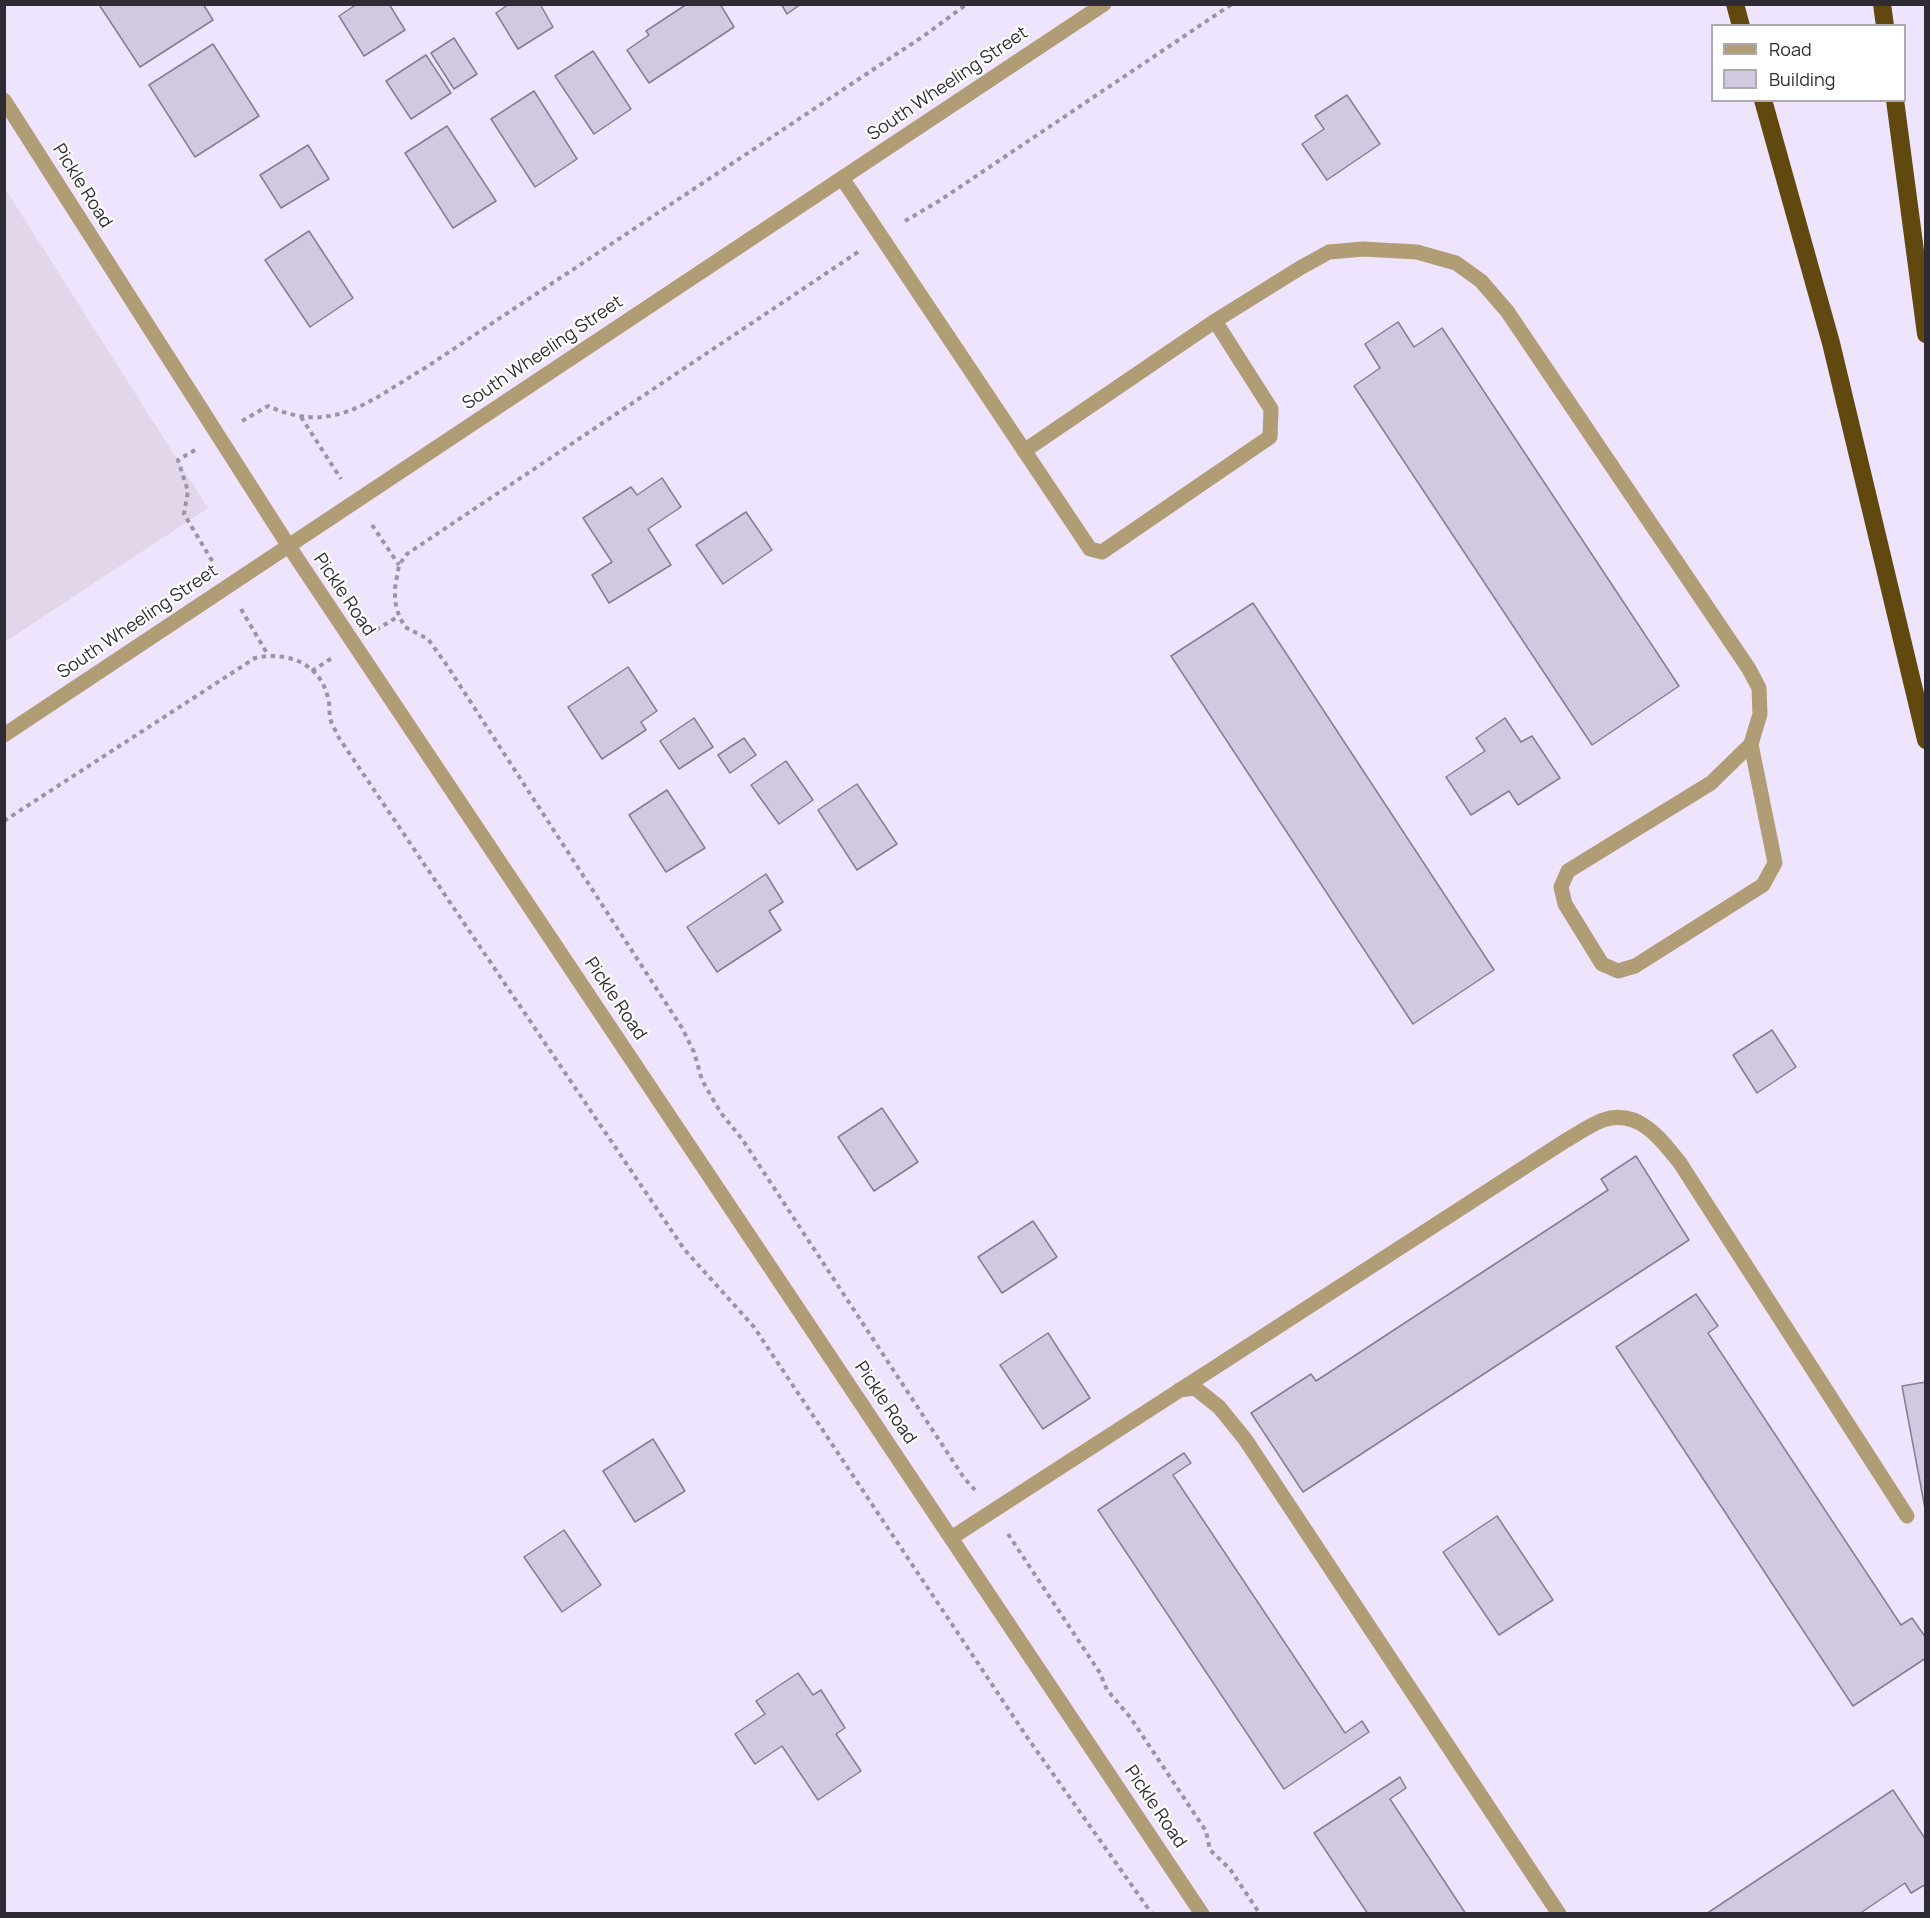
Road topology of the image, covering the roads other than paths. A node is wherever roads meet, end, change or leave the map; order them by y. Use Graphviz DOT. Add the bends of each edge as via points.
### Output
graph roads {
  1 [pos="1104,4"];
  2 [pos="1736,4"];
  3 [pos="1882,4"];
  4 [pos="1741,24"];
  5 [pos="1885,24"];
  6 [pos="4,100"];
  7 [pos="1764,102"];
  8 [pos="1895,102"];
  9 [pos="842,178"];
  10 [pos="1215,321"];
  11 [pos="1926,334"];
  12 [pos="1024,450"];
  13 [pos="288,545"];
  14 [pos="4,735"];
  15 [pos="1926,740"];
  16 [pos="1751,744"];
  17 [pos="1179,1390"];
  18 [pos="1907,1516"];
  19 [pos="951,1538"];
  20 [pos="1202,1914"];
  21 [pos="1559,1914"];
  1 -- 9 [label="street, South Wheeling Street"];
  2 -- 4 [label="highway"];
  3 -- 5 [label="highway"];
  6 -- 13 [label="street, Pickle Road"];
  7 -- 15 [label="highway" via="1831,344"];
  8 -- 11 [label="highway"];
  9 -- 12 [label="street"];
  9 -- 13 [label="street, South Wheeling Street"];
  10 -- 12 [label="street"];
  10 -- 12 [label="street" via="1271,409 1270,437 1102,552 1090,549"];
  10 -- 16 [label="street" via="1329,252 1417,252 1456,263 1481,281 1507,311 1749,669 1759,688 1760,714"];
  13 -- 14 [label="street, South Wheeling Street"];
  13 -- 19 [label="street, Pickle Road"];
  16 -- 16 [label="street" via="1711,783 1568,871 1561,887 1565,904 1602,964 1618,971 1635,966 1763,885 1774,863"];
  17 -- 18 [label="street" via="1565,1141 1603,1120 1634,1119 1660,1139 1680,1163"];
  17 -- 19 [label="street"];
  17 -- 21 [label="street" via="1195,1388 1219,1407 1245,1439"];
  19 -- 20 [label="street, Pickle Road"];
}
